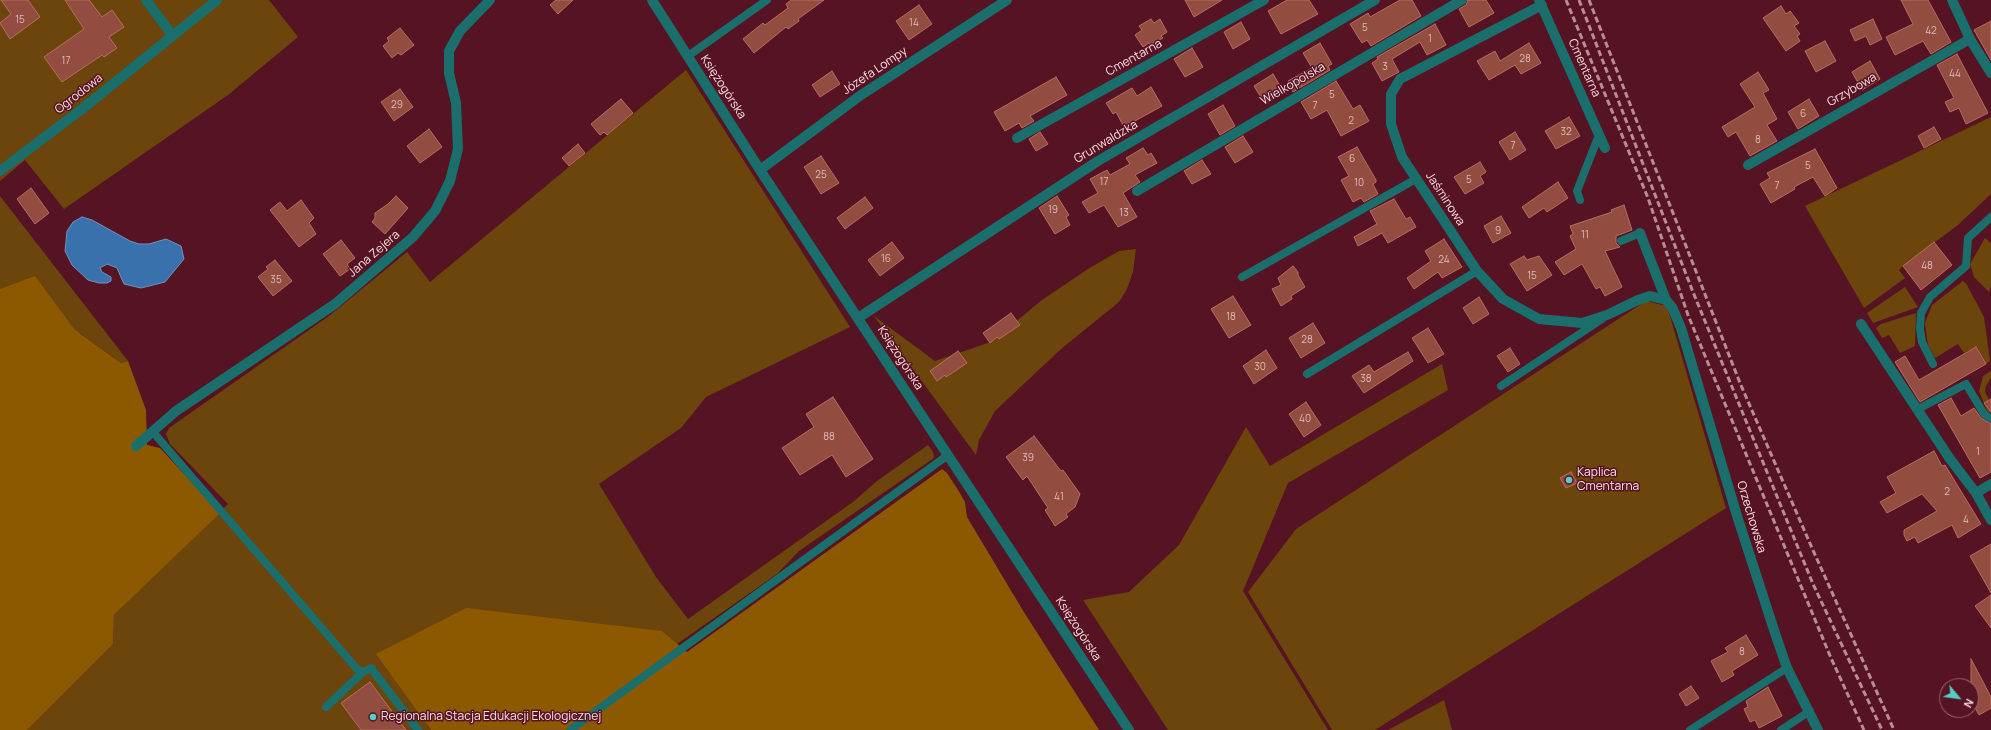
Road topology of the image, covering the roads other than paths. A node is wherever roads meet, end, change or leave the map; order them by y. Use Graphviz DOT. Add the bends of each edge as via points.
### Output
graph roads {
  1 [pos="146,0"];
  2 [pos="217,0"];
  3 [pos="490,0"];
  4 [pos="652,0"];
  5 [pos="767,0"];
  6 [pos="1007,0"];
  7 [pos="1264,0"];
  8 [pos="1375,0"];
  9 [pos="1462,0"];
  10 [pos="1952,0"];
  11 [pos="1540,3"];
  12 [pos="173,36"];
  13 [pos="1970,39"];
  14 [pos="688,56"];
  15 [pos="1991,73"];
  16 [pos="1599,135"];
  17 [pos="1017,138"];
  18 [pos="1604,148"];
  19 [pos="1748,165"];
  20 [pos="760,170"];
  21 [pos="0,171"];
  22 [pos="1416,179"];
  23 [pos="1137,191"];
  24 [pos="1580,200"];
  25 [pos="1991,217"];
  26 [pos="1640,233"];
  27 [pos="1621,241"];
  28 [pos="1477,271"];
  29 [pos="1242,277"];
  30 [pos="1669,304"];
  31 [pos="1607,315"];
  32 [pos="858,318"];
  33 [pos="1861,324"];
  34 [pos="1933,364"];
  35 [pos="1307,374"];
  36 [pos="1501,386"];
  37 [pos="1918,409"];
  38 [pos="1991,419"];
  39 [pos="153,432"];
  40 [pos="136,446"];
  41 [pos="948,455"];
  42 [pos="1991,484"];
  43 [pos="1976,493"];
  44 [pos="1991,520"];
  45 [pos="1787,668"];
  46 [pos="360,671"];
  47 [pos="326,707"];
  48 [pos="1810,711"];
  49 [pos="418,730"];
  50 [pos="570,730"];
  51 [pos="1129,730"];
  52 [pos="1690,730"];
  53 [pos="1781,730"];
  54 [pos="1818,730"];
  1 -- 12 [label="street"];
  2 -- 12 [label="street, Ogrodowa"];
  3 -- 39 [label="street, Jana Zejera" via="460,31 449,51 449,73 456,104 458,149 450,181 435,211 413,237 335,304 176,411"];
  4 -- 14 [label="street, Księżogórska"];
  5 -- 14 [label="lane"];
  6 -- 20 [label="street, Józefa Lompy" via="861,95"];
  7 -- 17 [label="street, Cmentarna"];
  8 -- 32 [label="street, Grunwaldzka" via="1098,161"];
  9 -- 23 [label="street, Wielkopolska"];
  10 -- 13 [label="street"];
  11 -- 16 [label="street, Cmentarna"];
  11 -- 22 [label="street, Jaśminowa" via="1400,79 1390,94 1391,124 1402,157"];
  12 -- 21 [label="street, Ogrodowa"];
  13 -- 15 [label="street"];
  13 -- 19 [label="street, Grzybowa"];
  14 -- 20 [label="street, Księżogórska"];
  16 -- 18 [label="street, Cmentarna"];
  16 -- 24 [label="lane" via="1577,190"];
  20 -- 32 [label="street, Księżogórska"];
  22 -- 28 [label="street, Jaśminowa"];
  22 -- 29 [label="lane"];
  25 -- 34 [label="lane" via="1968,238 1966,266 1930,297 1921,313 1922,342"];
  26 -- 27 [label="lane"];
  26 -- 30 [label="street, Orzechowska"];
  28 -- 31 [label="street, Jaśminowa" via="1503,299 1539,319 1582,323"];
  28 -- 35 [label="lane"];
  30 -- 31 [label="street, Jaśminowa" via="1650,296"];
  30 -- 45 [label="street, Orzechowska" via="1681,328 1752,564"];
  31 -- 36 [label="lane"];
  32 -- 41 [label="street, Księżogórska"];
  33 -- 37 [label="street"];
  37 -- 38 [label="lane" via="1966,384 1984,414"];
  37 -- 43 [label="street" via="1950,459"];
  39 -- 40 [label="street, Jana Zejera"];
  39 -- 46 [label="lane"];
  41 -- 50 [label="lane"];
  41 -- 51 [label="street, Księżogórska"];
  42 -- 43 [label="street"];
  43 -- 44 [label="street"];
  45 -- 48 [label="street, Orzechowska"];
  45 -- 52 [label="lane"];
  46 -- 47 [label="lane"];
  46 -- 49 [label="lane" via="372,668"];
  48 -- 53 [label="lane"];
  48 -- 54 [label="street, Orzechowska"];
}
